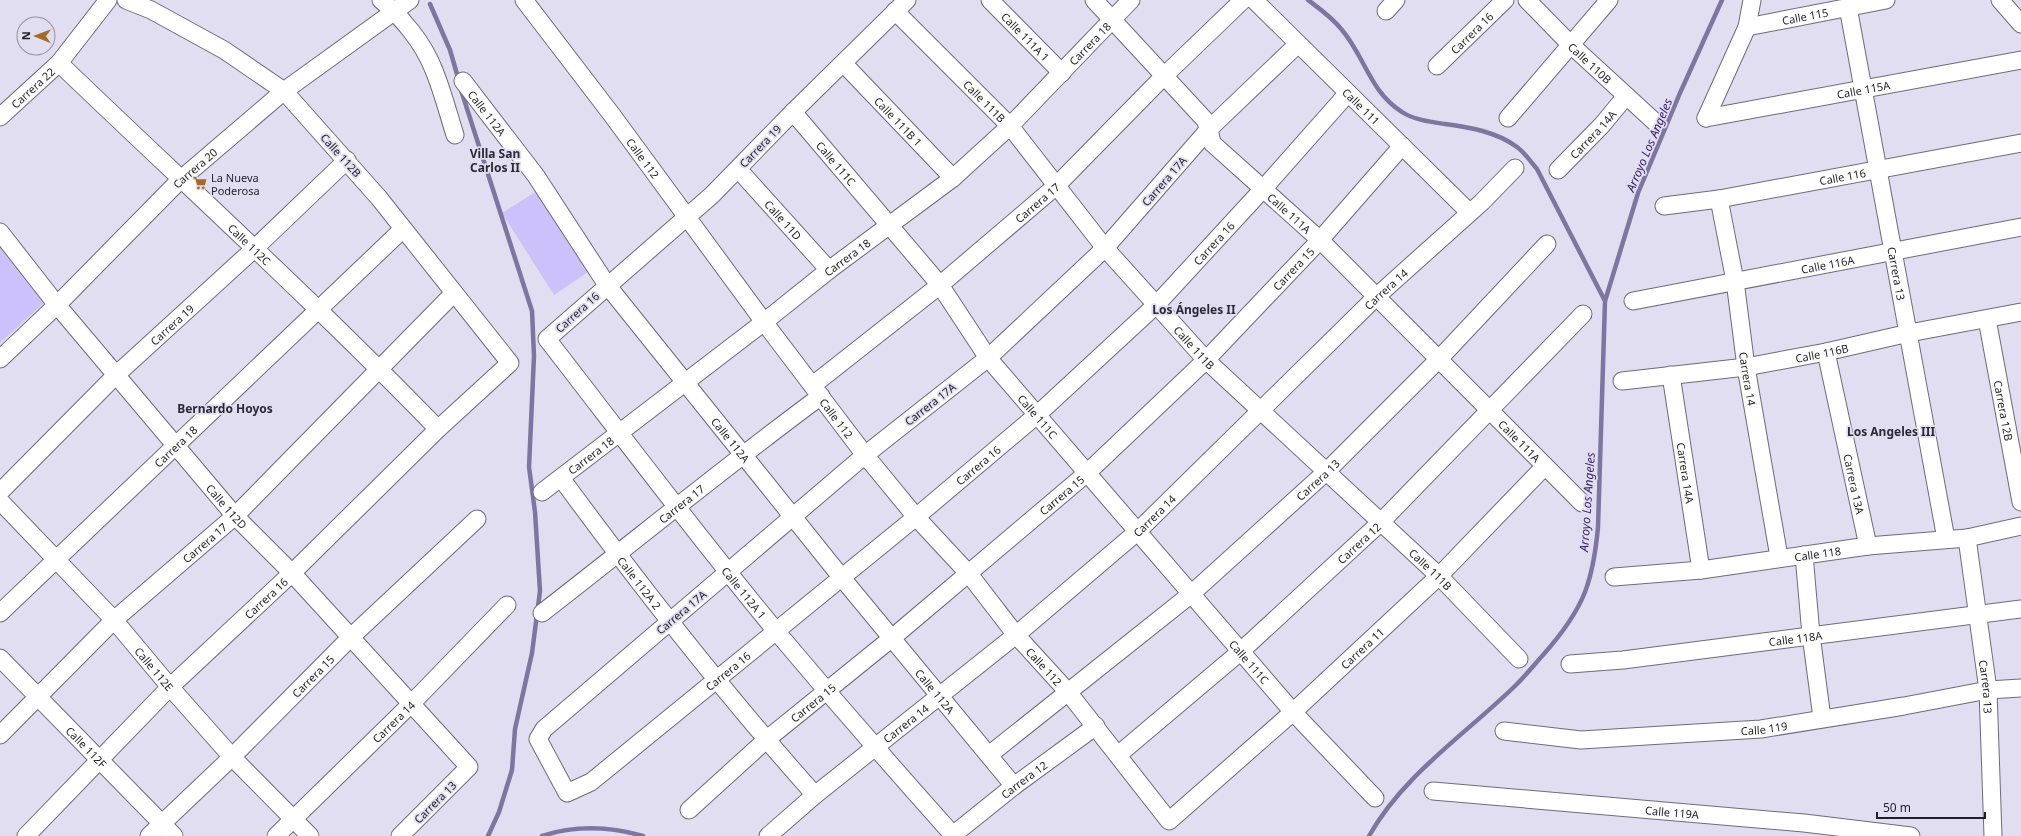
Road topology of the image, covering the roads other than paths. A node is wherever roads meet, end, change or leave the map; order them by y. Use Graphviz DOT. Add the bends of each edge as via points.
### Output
graph roads {
  1 [pos="108,0"];
  2 [pos="126,0"];
  3 [pos="382,0"];
  4 [pos="410,0"];
  5 [pos="524,0"];
  6 [pos="990,0"];
  7 [pos="1094,0"];
  8 [pos="1131,0"];
  9 [pos="1243,0"];
  10 [pos="1254,0"];
  11 [pos="1506,0"];
  12 [pos="1526,0"];
  13 [pos="1609,0"];
  14 [pos="1752,0"];
  15 [pos="1886,0"];
  16 [pos="2000,0"];
  17 [pos="901,6"];
  18 [pos="1848,7"];
  19 [pos="395,11"];
  20 [pos="1112,19"];
  21 [pos="2021,24"];
  22 [pos="1747,27"];
  23 [pos="1298,44"];
  24 [pos="1570,44"];
  25 [pos="2021,60"];
  26 [pos="59,63"];
  27 [pos="844,64"];
  28 [pos="1437,66"];
  29 [pos="1062,73"];
  30 [pos="1164,76"];
  31 [pos="463,81"];
  32 [pos="1864,89"];
  33 [pos="284,91"];
  34 [pos="1348,93"];
  35 [pos="1626,96"];
  36 [pos="793,112"];
  37 [pos="0,117"];
  38 [pos="1508,118"];
  39 [pos="1656,123"];
  40 [pos="1010,126"];
  41 [pos="1209,129"];
  42 [pos="455,135"];
  43 [pos="2021,143"];
  44 [pos="1402,146"];
  45 [pos="347,160"];
  46 [pos="1515,168"];
  47 [pos="1878,168"];
  48 [pos="738,169"];
  49 [pos="1558,170"];
  50 [pos="953,178"];
  51 [pos="180,180"];
  52 [pos="1056,186"];
  53 [pos="1263,189"];
  54 [pos="1719,199"];
  55 [pos="1664,206"];
  56 [pos="1469,212"];
  57 [pos="686,218"];
  58 [pos="889,224"];
  59 [pos="2021,227"];
  60 [pos="403,229"];
  61 [pos="0,232"];
  62 [pos="1320,240"];
  63 [pos="1547,244"];
  64 [pos="254,248"];
  65 [pos="1105,248"];
  66 [pos="1894,251"];
  67 [pos="829,270"];
  68 [pos="1735,281"];
  69 [pos="607,285"];
  70 [pos="940,285"];
  71 [pos="454,293"];
  72 [pos="1376,297"];
  73 [pos="1633,301"];
  74 [pos="1157,304"];
  75 [pos="57,305"];
  76 [pos="319,309"];
  77 [pos="2021,312"];
  78 [pos="1583,314"];
  79 [pos="1987,319"];
  80 [pos="764,322"];
  81 [pos="1909,332"];
  82 [pos="547,339"];
  83 [pos="1826,352"];
  84 [pos="988,358"];
  85 [pos="0,359"];
  86 [pos="1439,359"];
  87 [pos="1206,360"];
  88 [pos="510,364"];
  89 [pos="1746,367"];
  90 [pos="379,368"];
  91 [pos="116,375"];
  92 [pos="1672,376"];
  93 [pos="685,381"];
  94 [pos="1622,381"];
  95 [pos="817,391"];
  96 [pos="1261,409"];
  97 [pos="1490,410"];
  98 [pos="1038,414"];
  99 [pos="438,429"];
  100 [pos="619,432"];
  101 [pos="175,444"];
  102 [pos="742,454"];
  103 [pos="865,455"];
  104 [pos="1545,466"];
  105 [pos="1327,471"];
  106 [pos="1087,473"];
  107 [pos="561,478"];
  108 [pos="0,492"];
  109 [pos="542,492"];
  110 [pos="0,501"];
  111 [pos="2021,502"];
  112 [pos="1582,503"];
  113 [pos="677,508"];
  114 [pos="235,516"];
  115 [pos="792,516"];
  116 [pos="916,518"];
  117 [pos="477,519"];
  118 [pos="1381,522"];
  119 [pos="2021,526"];
  120 [pos="1137,532"];
  121 [pos="1967,538"];
  122 [pos="1946,539"];
  123 [pos="1868,546"];
  124 [pos="1804,554"];
  125 [pos="617,555"];
  126 [pos="1779,557"];
  127 [pos="56,559"];
  128 [pos="1701,570"];
  129 [pos="729,572"];
  130 [pos="292,573"];
  131 [pos="968,574"];
  132 [pos="1439,576"];
  133 [pos="842,578"];
  134 [pos="1614,578"];
  135 [pos="1190,595"];
  136 [pos="507,604"];
  137 [pos="2021,609"];
  138 [pos="0,613"];
  139 [pos="542,613"];
  140 [pos="1979,615"];
  141 [pos="114,620"];
  142 [pos="669,621"];
  143 [pos="776,631"];
  144 [pos="1016,635"];
  145 [pos="1811,635"];
  146 [pos="351,637"];
  147 [pos="892,638"];
  148 [pos="1240,652"];
  149 [pos="0,658"];
  150 [pos="1520,659"];
  151 [pos="1570,664"];
  152 [pos="716,678"];
  153 [pos="170,687"];
  154 [pos="2021,688"];
  155 [pos="828,690"];
  156 [pos="1988,690"];
  157 [pos="1068,692"];
  158 [pos="38,697"];
  159 [pos="940,697"];
  160 [pos="411,704"];
  161 [pos="1293,712"];
  162 [pos="1822,718"];
  163 [pos="1096,726"];
  164 [pos="1504,731"];
  165 [pos="0,735"];
  166 [pos="766,740"];
  167 [pos="876,748"];
  168 [pos="989,755"];
  169 [pos="1118,755"];
  170 [pos="232,757"];
  171 [pos="100,758"];
  172 [pos="469,767"];
  173 [pos="1014,786"];
  174 [pos="1433,791"];
  175 [pos="567,793"];
  176 [pos="815,795"];
  177 [pos="1375,798"];
  178 [pos="688,810"];
  179 [pos="295,820"];
  180 [pos="1169,821"];
  181 [pos="162,824"];
  182 [pos="953,835"];
  183 [pos="26,836"];
  184 [pos="149,836"];
  185 [pos="174,836"];
  186 [pos="276,836"];
  187 [pos="310,836"];
  188 [pos="400,836"];
  189 [pos="768,836"];
  190 [pos="1910,836"];
  191 [pos="1993,836"];
  1 -- 26 [label="street, Carrera 22"];
  2 -- 33 [label="street, Calle 112B" via="224,50"];
  3 -- 19 [label="street"];
  4 -- 19 [label="street, Carrera 20"];
  5 -- 57 [label="street, Calle 112" via="612,115"];
  6 -- 29 [label="street, Calle 111A 1"];
  7 -- 20 [label="street, Calle 111A"];
  8 -- 20 [label="street, Carrera 18"];
  9 -- 30 [label="street, Carrera 17"];
  10 -- 23 [label="street, Calle 111"];
  11 -- 28 [label="street, Carrera 16"];
  12 -- 24 [label="street, Calle 110B"];
  13 -- 24 [label="street"];
  14 -- 22 [label="street"];
  15 -- 18 [label="street, Calle 115"];
  16 -- 21 [label="street"];
  17 -- 27 [label="street, Carrera 19"];
  17 -- 40 [label="street, Calle 111B"];
  18 -- 22 [label="street, Calle 115"];
  18 -- 32 [label="street, Carrera 13"];
  19 -- 33 [label="street, Carrera 20"];
  19 -- 42 [label="street" via="433,67"];
  20 -- 29 [label="street, Carrera 18"];
  20 -- 30 [label="street, Calle 111A"];
  22 -- 32 [label="street, Calle 115A" via="1706,118"];
  23 -- 34 [label="street, Calle 111"];
  23 -- 41 [label="street, Carrera 17A"];
  24 -- 35 [label="street, Calle 110B"];
  24 -- 38 [label="street"];
  25 -- 32 [label="street, Calle 115A"];
  26 -- 37 [label="street, Carrera 22"];
  26 -- 51 [label="street, Calle 112C"];
  27 -- 36 [label="street, Carrera 19"];
  27 -- 50 [label="street, Calle 111B 1"];
  29 -- 40 [label="street, Carrera 18"];
  30 -- 41 [label="street, Calle 111A" via="1205,120"];
  30 -- 52 [label="street, Carrera 17"];
  31 -- 69 [label="street, Calle 112A" via="536,176"];
  32 -- 47 [label="street, Carrera 13"];
  33 -- 45 [label="street, Calle 112B"];
  33 -- 51 [label="street, Carrera 20"];
  34 -- 44 [label="street, Calle 111"];
  34 -- 53 [label="street, Carrera 16"];
  35 -- 39 [label="street, Calle 110B"];
  35 -- 49 [label="street, Carrera 14A"];
  36 -- 48 [label="street, Carrera 19"];
  36 -- 58 [label="street, Calle 111C"];
  40 -- 50 [label="street, Carrera 18"];
  40 -- 52 [label="street, Calle 111B"];
  41 -- 53 [label="street, Calle 111A" via="1212,143"];
  41 -- 65 [label="street, Carrera 17A"];
  43 -- 47 [label="street, Calle 116"];
  44 -- 56 [label="street, Calle 111"];
  44 -- 62 [label="street, Carrera 15"];
  45 -- 60 [label="street, Calle 112B"];
  45 -- 64 [label="street, Carrera 19"];
  46 -- 56 [label="street, Carrera 14"];
  47 -- 54 [label="street, Calle 116"];
  47 -- 66 [label="street, Carrera 13"];
  48 -- 57 [label="street, Carrera 19"];
  48 -- 67 [label="street, Calle 11D"];
  50 -- 58 [label="street, Carrera 18"];
  51 -- 64 [label="street, Calle 112C"];
  51 -- 75 [label="street, Carrera 20"];
  52 -- 65 [label="street, Calle 111B"];
  52 -- 70 [label="street, Carrera 17"];
  53 -- 62 [label="street, Calle 111A"];
  53 -- 74 [label="street, Carrera 16"];
  54 -- 55 [label="street, Calle 116"];
  54 -- 68 [label="street, Carrera 14"];
  56 -- 72 [label="street, Carrera 14"];
  57 -- 69 [label="street, Carrera 19"];
  57 -- 80 [label="street, Calle 112"];
  58 -- 67 [label="street, Carrera 18"];
  58 -- 70 [label="street, Calle 111C"];
  59 -- 66 [label="street, Calle 116A"];
  60 -- 71 [label="street, Calle 112B"];
  60 -- 76 [label="street, Carrera 18"];
  61 -- 75 [label="street, Calle 112D"];
  62 -- 72 [label="street, Calle 111A"];
  62 -- 87 [label="street, Carrera 15"];
  63 -- 86 [label="street, Carrera 13"];
  64 -- 76 [label="street, Calle 112C"];
  64 -- 91 [label="street, Carrera 19"];
  65 -- 74 [label="street, Calle 111B"];
  65 -- 84 [label="street, Carrera 17A"];
  66 -- 68 [label="street, Calle 116A"];
  66 -- 81 [label="street, Carrera 13"];
  67 -- 80 [label="street, Carrera 18"];
  68 -- 73 [label="street, Calle 116A"];
  68 -- 89 [label="street, Carrera 14"];
  69 -- 82 [label="street, Carrera 16"];
  69 -- 93 [label="street, Calle 112A"];
  70 -- 84 [label="street, Calle 111C"];
  70 -- 95 [label="street, Carrera 17"];
  71 -- 88 [label="street, Calle 112B"];
  71 -- 90 [label="street, Carrera 17"];
  72 -- 86 [label="street, Calle 111A"];
  72 -- 96 [label="street, Carrera 14"];
  74 -- 87 [label="street, Calle 111B"];
  74 -- 98 [label="street, Carrera 16"];
  75 -- 85 [label="street, Carrera 20"];
  75 -- 91 [label="street, Calle 112D"];
  76 -- 90 [label="street, Calle 112C"];
  76 -- 101 [label="street, Carrera 18"];
  77 -- 79 [label="street, Calle 116B"];
  78 -- 97 [label="street, Carrera 12"];
  79 -- 81 [label="street, Calle 116B"];
  79 -- 111 [label="street, Carrera 12B"];
  80 -- 93 [label="street, Carrera 18"];
  80 -- 95 [label="street, Calle 112"];
  81 -- 83 [label="street, Calle 116B"];
  81 -- 122 [label="street, Carrera 13"];
  82 -- 100 [label="street, Calle 112A 1"];
  83 -- 89 [label="street, Calle 116B"];
  83 -- 123 [label="street, Carrera 13A"];
  84 -- 98 [label="street, Calle 111C"];
  84 -- 103 [label="street, Carrera 17A"];
  86 -- 97 [label="street, Calle 111A"];
  86 -- 105 [label="street, Carrera 13"];
  87 -- 96 [label="street, Calle 111B"];
  87 -- 106 [label="street, Carrera 15"];
  88 -- 99 [label="street, Carrera 16"];
  89 -- 92 [label="street, Calle 116B"];
  89 -- 126 [label="street, Carrera 14"];
  90 -- 99 [label="street, Calle 112C"];
  90 -- 114 [label="street, Carrera 17"];
  91 -- 101 [label="street, Calle 112D"];
  91 -- 108 [label="street, Carrera 19"];
  92 -- 94 [label="street, Calle 116B"];
  92 -- 128 [label="street, Carrera 14A"];
  93 -- 100 [label="street, Carrera 18"];
  93 -- 102 [label="street, Calle 112A"];
  95 -- 102 [label="street, Carrera 17"];
  95 -- 103 [label="street, Calle 112"];
  96 -- 105 [label="street, Calle 111B"];
  96 -- 120 [label="street, Carrera 14"];
  97 -- 104 [label="street, Calle 111A"];
  97 -- 118 [label="street, Carrera 12"];
  98 -- 106 [label="street, Calle 111C"];
  98 -- 116 [label="street, Carrera 16"];
  99 -- 130 [label="street, Carrera 16"];
  100 -- 107 [label="street, Carrera 18"];
  100 -- 113 [label="street, Calle 112A 1"];
  101 -- 114 [label="street, Calle 112D"];
  101 -- 127 [label="street, Carrera 18"];
  102 -- 113 [label="street, Carrera 17"];
  102 -- 115 [label="street, Calle 112A"];
  103 -- 115 [label="street, Carrera 17A"];
  103 -- 116 [label="street, Calle 112"];
  104 -- 112 [label="street, Calle 111A"];
  104 -- 132 [label="street, Carrera 11"];
  105 -- 118 [label="street, Calle 111B"];
  105 -- 135 [label="street, Carrera 13"];
  106 -- 120 [label="street, Calle 111C"];
  106 -- 131 [label="street, Carrera 15"];
  107 -- 109 [label="street, Carrera 18"];
  107 -- 125 [label="street, Calle 112A 2"];
  110 -- 127 [label="street, Calle 112E"];
  113 -- 125 [label="street, Carrera 17"];
  113 -- 129 [label="street, Calle 112A 1"];
  114 -- 130 [label="street, Calle 112D"];
  114 -- 141 [label="street, Carrera 17"];
  115 -- 129 [label="street, Carrera 17A"];
  115 -- 133 [label="street, Calle 112A"];
  116 -- 131 [label="street, Calle 112"];
  116 -- 133 [label="street, Carrera 16"];
  117 -- 146 [label="street, Carrera 15"];
  118 -- 132 [label="street, Calle 111B"];
  118 -- 148 [label="street, Carrera 12"];
  119 -- 121 [label="street, Calle 118"];
  120 -- 135 [label="street, Calle 111C"];
  120 -- 144 [label="street, Carrera 14"];
  121 -- 122 [label="street, Calle 118"];
  121 -- 140 [label="street, Carrera 13"];
  122 -- 123 [label="street, Calle 118"];
  123 -- 124 [label="street, Calle 118"];
  124 -- 126 [label="street, Calle 118"];
  124 -- 145 [label="street"];
  125 -- 139 [label="street, Carrera 17"];
  125 -- 142 [label="street, Calle 112A 2"];
  126 -- 128 [label="street, Calle 118"];
  127 -- 138 [label="street, Carrera 18"];
  127 -- 141 [label="street, Calle 112E"];
  128 -- 134 [label="street, Calle 118"];
  129 -- 142 [label="street, Carrera 17A"];
  129 -- 143 [label="street, Calle 112A 1"];
  130 -- 146 [label="street, Calle 112D"];
  130 -- 153 [label="street, Carrera 16"];
  131 -- 144 [label="street, Calle 112"];
  131 -- 147 [label="street, Carrera 15"];
  132 -- 150 [label="street, Calle 111B"];
  132 -- 161 [label="street, Carrera 11"];
  133 -- 143 [label="street, Carrera 16"];
  133 -- 147 [label="street, Calle 112A"];
  135 -- 148 [label="street, Calle 111C"];
  135 -- 157 [label="street, Carrera 13"];
  136 -- 160 [label="street, Carrera 14"];
  137 -- 140 [label="street, Calle 118A"];
  140 -- 145 [label="street, Calle 118A"];
  140 -- 156 [label="street, Carrera 13"];
  141 -- 153 [label="street, Calle 112E"];
  141 -- 158 [label="street, Carrera 17"];
  142 -- 152 [label="street, Calle 112A 2"];
  142 -- 175 [label="street, Carrera 17A" via="544,729 538,739"];
  143 -- 152 [label="street, Carrera 16"];
  143 -- 155 [label="street, Calle 112A 1"];
  144 -- 157 [label="street, Calle 112"];
  144 -- 159 [label="street, Carrera 14"];
  145 -- 151 [label="street, Calle 118A" via="1623,660"];
  145 -- 162 [label="street"];
  146 -- 160 [label="street, Calle 112D"];
  146 -- 170 [label="street, Carrera 15"];
  147 -- 155 [label="street, Carrera 15"];
  147 -- 159 [label="street, Calle 112A"];
  148 -- 161 [label="street, Calle 111C"];
  148 -- 169 [label="street, Carrera 12"];
  149 -- 158 [label="street, Calle 112F"];
  152 -- 166 [label="street, Calle 112A 2"];
  152 -- 175 [label="street, Carrera 16" via="591,782"];
  153 -- 170 [label="street, Calle 112E"];
  153 -- 171 [label="street, Carrera 16"];
  154 -- 156 [label="street, Calle 119"];
  155 -- 166 [label="street, Carrera 15"];
  155 -- 167 [label="street, Calle 112A 1"];
  156 -- 162 [label="street, Calle 119"];
  156 -- 191 [label="street, Carrera 13"];
  157 -- 163 [label="street, Calle 112"];
  157 -- 168 [label="street, Carrera 13"];
  158 -- 165 [label="street, Carrera 17"];
  158 -- 171 [label="street, Calle 112F"];
  159 -- 167 [label="street, Carrera 14"];
  159 -- 168 [label="street, Calle 112A"];
  160 -- 172 [label="street, Calle 112D"];
  160 -- 179 [label="street, Carrera 14"];
  161 -- 177 [label="street, Calle 111C"];
  161 -- 180 [label="street, Carrera 11"];
  162 -- 164 [label="street, Calle 119" via="1761,729 1581,740"];
  163 -- 169 [label="street, Calle 112"];
  163 -- 173 [label="street, Carrera 12"];
  166 -- 176 [label="street, Calle 112A 2"];
  166 -- 178 [label="street, Carrera 15"];
  167 -- 176 [label="street, Carrera 14"];
  167 -- 182 [label="street, Calle 112A 1"];
  168 -- 173 [label="street, Calle 112A"];
  169 -- 180 [label="street, Calle 112"];
  170 -- 179 [label="street, Calle 112E"];
  170 -- 181 [label="street, Carrera 15"];
  171 -- 181 [label="street, Calle 112F"];
  171 -- 183 [label="street, Carrera 16"];
  172 -- 188 [label="street, Carrera 13"];
  173 -- 182 [label="street, Carrera 12"];
  174 -- 190 [label="street, Calle 119A" via="1804,823"];
  176 -- 189 [label="street, Carrera 14"];
  179 -- 186 [label="street, Carrera 14"];
  179 -- 187 [label="street, Calle 112E"];
  181 -- 184 [label="street, Carrera 15"];
  181 -- 185 [label="street, Calle 112F"];
}
